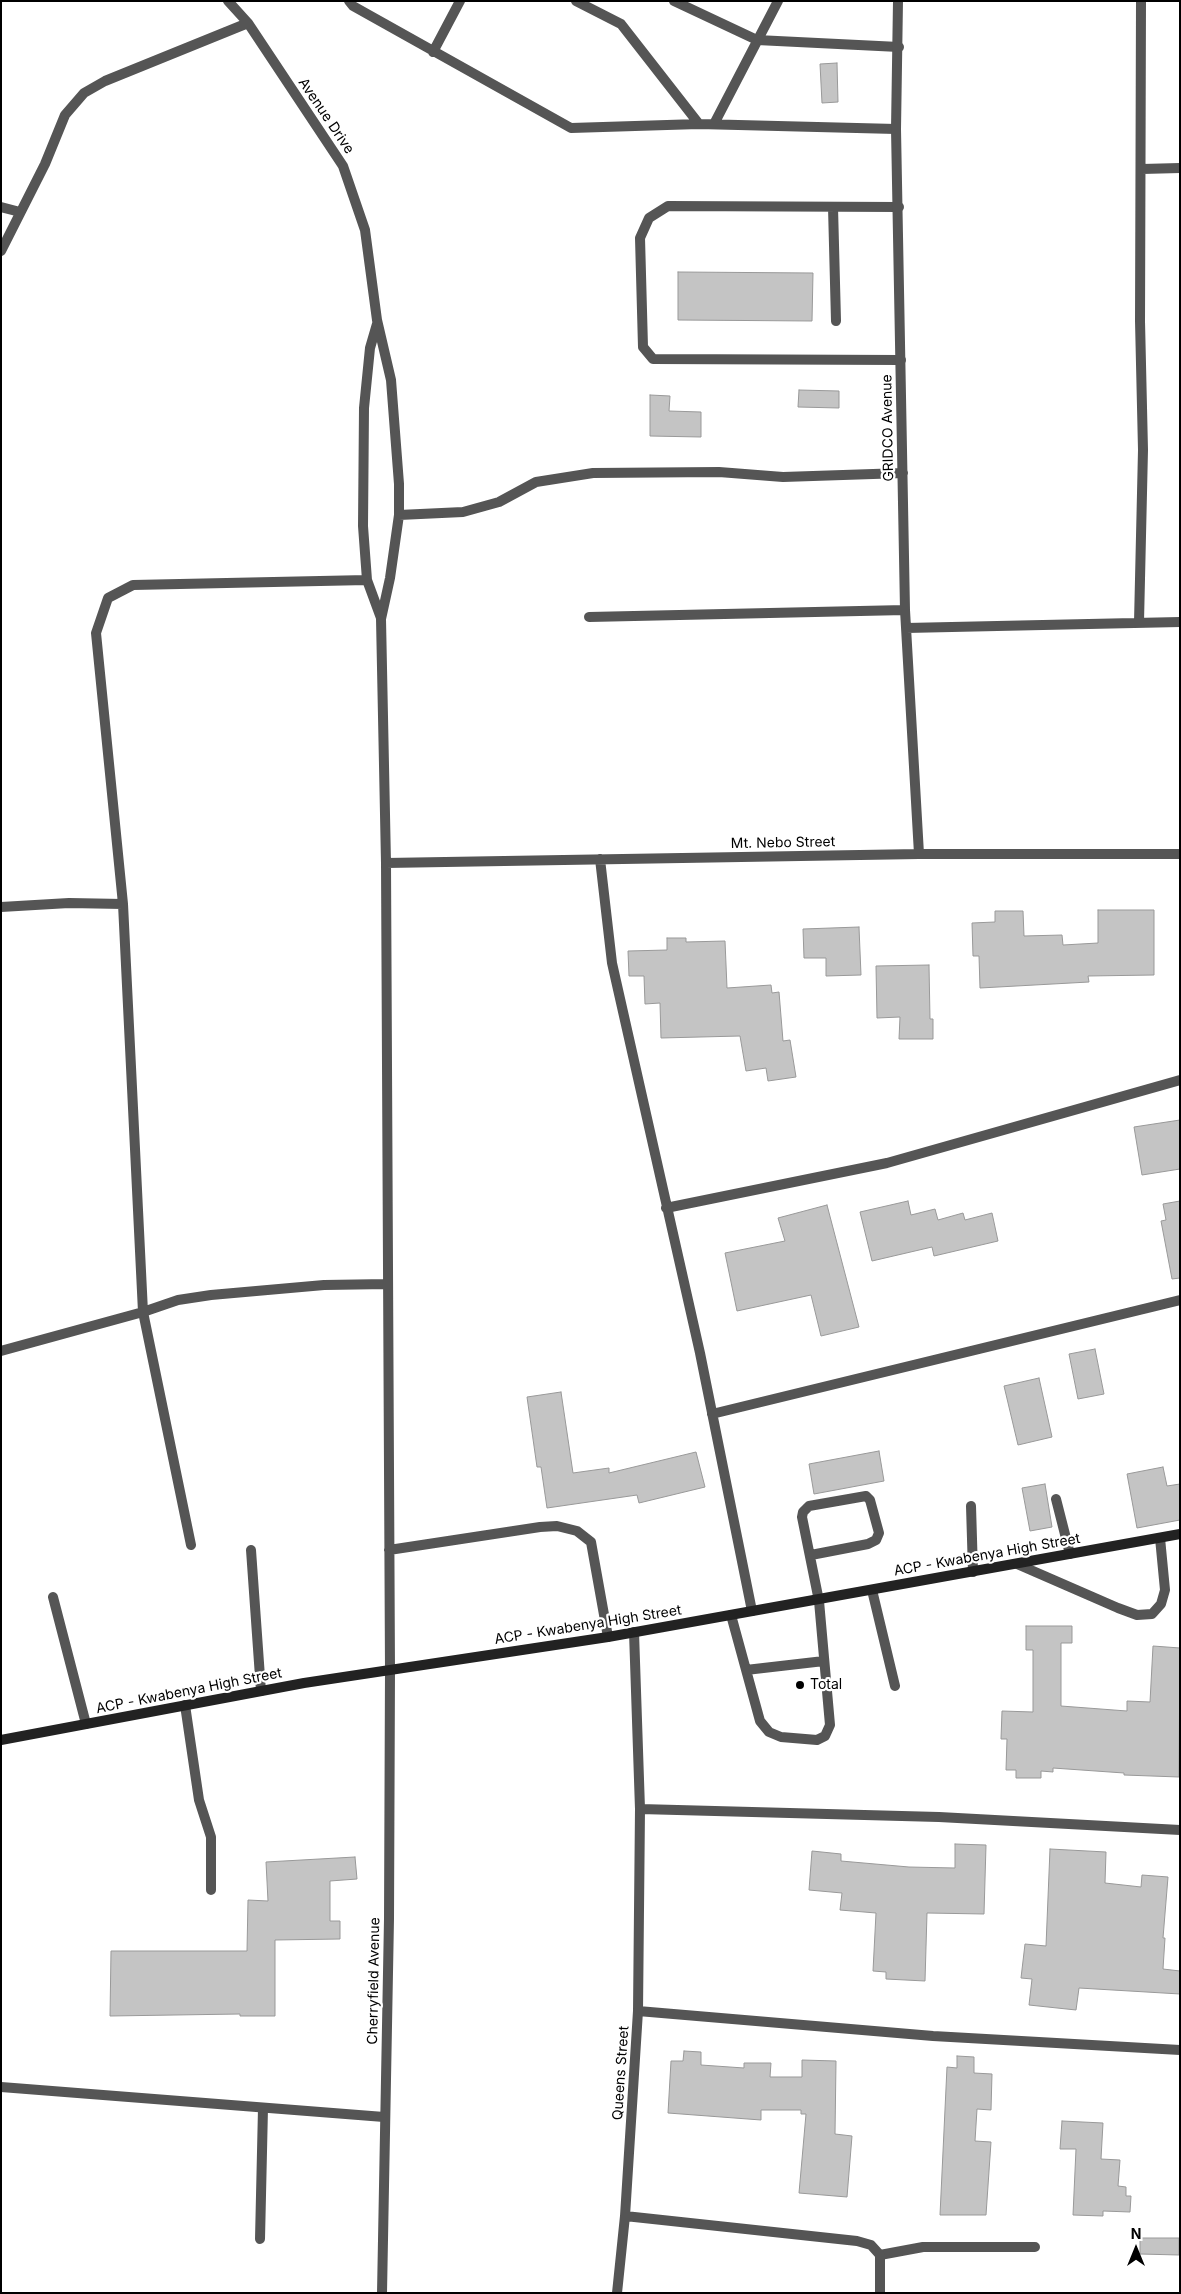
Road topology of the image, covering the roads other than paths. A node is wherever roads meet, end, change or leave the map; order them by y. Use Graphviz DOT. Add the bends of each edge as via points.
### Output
graph roads {
  1 [pos="228,1"];
  2 [pos="349,1"];
  3 [pos="460,1"];
  4 [pos="576,1"];
  5 [pos="674,1"];
  6 [pos="778,1"];
  7 [pos="898,1"];
  8 [pos="1141,1"];
  9 [pos="248,22"];
  10 [pos="757,40"];
  11 [pos="899,47"];
  12 [pos="433,52"];
  13 [pos="698,124"];
  14 [pos="714,124"];
  15 [pos="896,129"];
  16 [pos="1180,168"];
  17 [pos="1142,169"];
  18 [pos="833,206"];
  19 [pos="898,206"];
  20 [pos="1,207"];
  21 [pos="20,212"];
  22 [pos="1,251"];
  23 [pos="377,320"];
  24 [pos="836,321"];
  25 [pos="901,360"];
  26 [pos="902,473"];
  27 [pos="399,515"];
  28 [pos="367,580"];
  29 [pos="904,610"];
  30 [pos="589,617"];
  31 [pos="381,619"];
  32 [pos="1139,622"];
  33 [pos="1180,622"];
  34 [pos="906,628"];
  35 [pos="919,854"];
  36 [pos="1180,854"];
  37 [pos="600,859"];
  38 [pos="386,863"];
  39 [pos="123,904"];
  40 [pos="1,907"];
  41 [pos="1180,1080"];
  42 [pos="666,1208"];
  43 [pos="388,1284"];
  44 [pos="1180,1300"];
  45 [pos="143,1312"];
  46 [pos="1,1351"];
  47 [pos="712,1414"];
  48 [pos="1056,1500"];
  49 [pos="971,1506"];
  50 [pos="1180,1534"];
  51 [pos="1160,1538"];
  52 [pos="191,1544"];
  53 [pos="251,1550"];
  54 [pos="389,1550"];
  55 [pos="1070,1554"];
  56 [pos="811,1555"];
  57 [pos="1017,1564"];
  58 [pos="974,1572"];
  59 [pos="872,1590"];
  60 [pos="53,1597"];
  61 [pos="819,1601"];
  62 [pos="752,1611"];
  63 [pos="731,1615"];
  64 [pos="634,1632"];
  65 [pos="608,1637"];
  66 [pos="824,1661"];
  67 [pos="390,1670"];
  68 [pos="746,1670"];
  69 [pos="895,1686"];
  70 [pos="261,1691"];
  71 [pos="185,1705"];
  72 [pos="86,1724"];
  73 [pos="1,1740"];
  74 [pos="640,1809"];
  75 [pos="1180,1830"];
  76 [pos="212,1890"];
  77 [pos="638,2011"];
  78 [pos="1180,2050"];
  79 [pos="1,2087"];
  80 [pos="263,2108"];
  81 [pos="384,2117"];
  82 [pos="625,2216"];
  83 [pos="260,2239"];
  84 [pos="1035,2247"];
  85 [pos="880,2255"];
  86 [pos="382,2293"];
  87 [pos="617,2293"];
  88 [pos="880,2293"];
  1 -- 9 [label="street, Avenue Drive"];
  2 -- 12 [label="street"];
  3 -- 12 [label="street"];
  4 -- 13 [label="street" via="621,24"];
  5 -- 10 [label="street"];
  6 -- 10 [label="street"];
  7 -- 11 [label="street, GRIDCO Avenue"];
  8 -- 17 [label="street"];
  9 -- 21 [label="street" via="84,93 65,115"];
  9 -- 23 [label="street, Avenue Drive" via="343,166 365,230"];
  10 -- 11 [label="street"];
  10 -- 14 [label="street"];
  11 -- 15 [label="street, GRIDCO Avenue"];
  12 -- 13 [label="street" via="571,128"];
  13 -- 14 [label="street"];
  14 -- 15 [label="street"];
  15 -- 19 [label="street, GRIDCO Avenue"];
  16 -- 17 [label="street"];
  17 -- 32 [label="street" via="1140,321 1143,450"];
  18 -- 19 [label="street"];
  18 -- 24 [label="street"];
  18 -- 25 [label="street" via="668,206 649,218 640,238 643,347 653,359"];
  19 -- 25 [label="street, GRIDCO Avenue"];
  20 -- 21 [label="street"];
  21 -- 22 [label="street"];
  23 -- 27 [label="street, Avenue Drive" via="391,380 400,484"];
  23 -- 28 [label="street" via="370,348 364,408 363,526"];
  25 -- 26 [label="street, GRIDCO Avenue"];
  26 -- 27 [label="street" via="784,477 719,472 594,473 536,482 499,502 463,512"];
  26 -- 29 [label="street, GRIDCO Avenue"];
  27 -- 31 [label="street, Avenue Drive"];
  28 -- 31 [label="street"];
  28 -- 39 [label="street" via="133,585 108,598 96,633"];
  29 -- 30 [label="street"];
  29 -- 34 [label="street, GRIDCO Avenue"];
  31 -- 38 [label="street, Cherryfield Avenue"];
  32 -- 33 [label="street"];
  32 -- 34 [label="street"];
  34 -- 35 [label="street, GRIDCO Avenue"];
  35 -- 36 [label="street, Mt. Nebo Street"];
  35 -- 37 [label="street, Mt. Nebo Street"];
  37 -- 38 [label="street, Mt. Nebo Street"];
  37 -- 42 [label="street" via="612,962"];
  38 -- 43 [label="street, Cherryfield Avenue"];
  39 -- 40 [label="street"];
  39 -- 45 [label="street"];
  41 -- 42 [label="street" via="887,1163"];
  42 -- 47 [label="street"];
  43 -- 45 [label="street" via="324,1285 211,1295 178,1300"];
  43 -- 54 [label="street, Cherryfield Avenue"];
  44 -- 47 [label="street"];
  45 -- 46 [label="street"];
  45 -- 52 [label="street"];
  47 -- 62 [label="street"];
  48 -- 55 [label="street"];
  49 -- 58 [label="street"];
  50 -- 51 [label="main road, ACP - Kwabenya High Street"];
  51 -- 55 [label="main road, ACP - Kwabenya High Street"];
  51 -- 57 [label="street" via="1165,1590 1161,1604 1152,1614 1137,1615"];
  53 -- 70 [label="street"];
  54 -- 65 [label="street" via="557,1526 577,1530 591,1542"];
  54 -- 67 [label="street, Cherryfield Avenue"];
  55 -- 57 [label="main road, ACP - Kwabenya High Street"];
  56 -- 56 [label="street" via="802,1518 806,1509 866,1496 880,1532 876,1540"];
  56 -- 61 [label="street"];
  57 -- 58 [label="main road, ACP - Kwabenya High Street"];
  58 -- 59 [label="main road, ACP - Kwabenya High Street"];
  59 -- 61 [label="main road, ACP - Kwabenya High Street"];
  59 -- 69 [label="street"];
  60 -- 72 [label="street"];
  61 -- 62 [label="main road, ACP - Kwabenya High Street"];
  61 -- 66 [label="street"];
  62 -- 63 [label="main road, ACP - Kwabenya High Street"];
  63 -- 64 [label="main road, ACP - Kwabenya High Street"];
  63 -- 68 [label="street"];
  64 -- 65 [label="main road, ACP - Kwabenya High Street"];
  64 -- 74 [label="street, Queens Street"];
  65 -- 67 [label="main road, ACP - Kwabenya High Street"];
  66 -- 68 [label="street"];
  66 -- 68 [label="street" via="830,1725 825,1736 817,1740 781,1737 769,1732 760,1721"];
  67 -- 70 [label="main road, ACP - Kwabenya High Street"];
  67 -- 81 [label="street, Cherryfield Avenue" via="390,1909"];
  70 -- 71 [label="main road, ACP - Kwabenya High Street"];
  71 -- 72 [label="main road, ACP - Kwabenya High Street"];
  71 -- 76 [label="street" via="199,1800 211,1837"];
  72 -- 73 [label="main road, ACP - Kwabenya High Street"];
  74 -- 75 [label="street" via="939,1817"];
  74 -- 77 [label="street, Queens Street"];
  77 -- 78 [label="street" via="933,2036"];
  77 -- 82 [label="street, Queens Street"];
  79 -- 80 [label="street"];
  80 -- 81 [label="street"];
  80 -- 83 [label="street"];
  81 -- 86 [label="street, Cherryfield Avenue"];
  82 -- 85 [label="street" via="857,2241 871,2245"];
  82 -- 87 [label="street, Queens Street"];
  84 -- 85 [label="street" via="923,2247"];
  85 -- 88 [label="street"];
}
